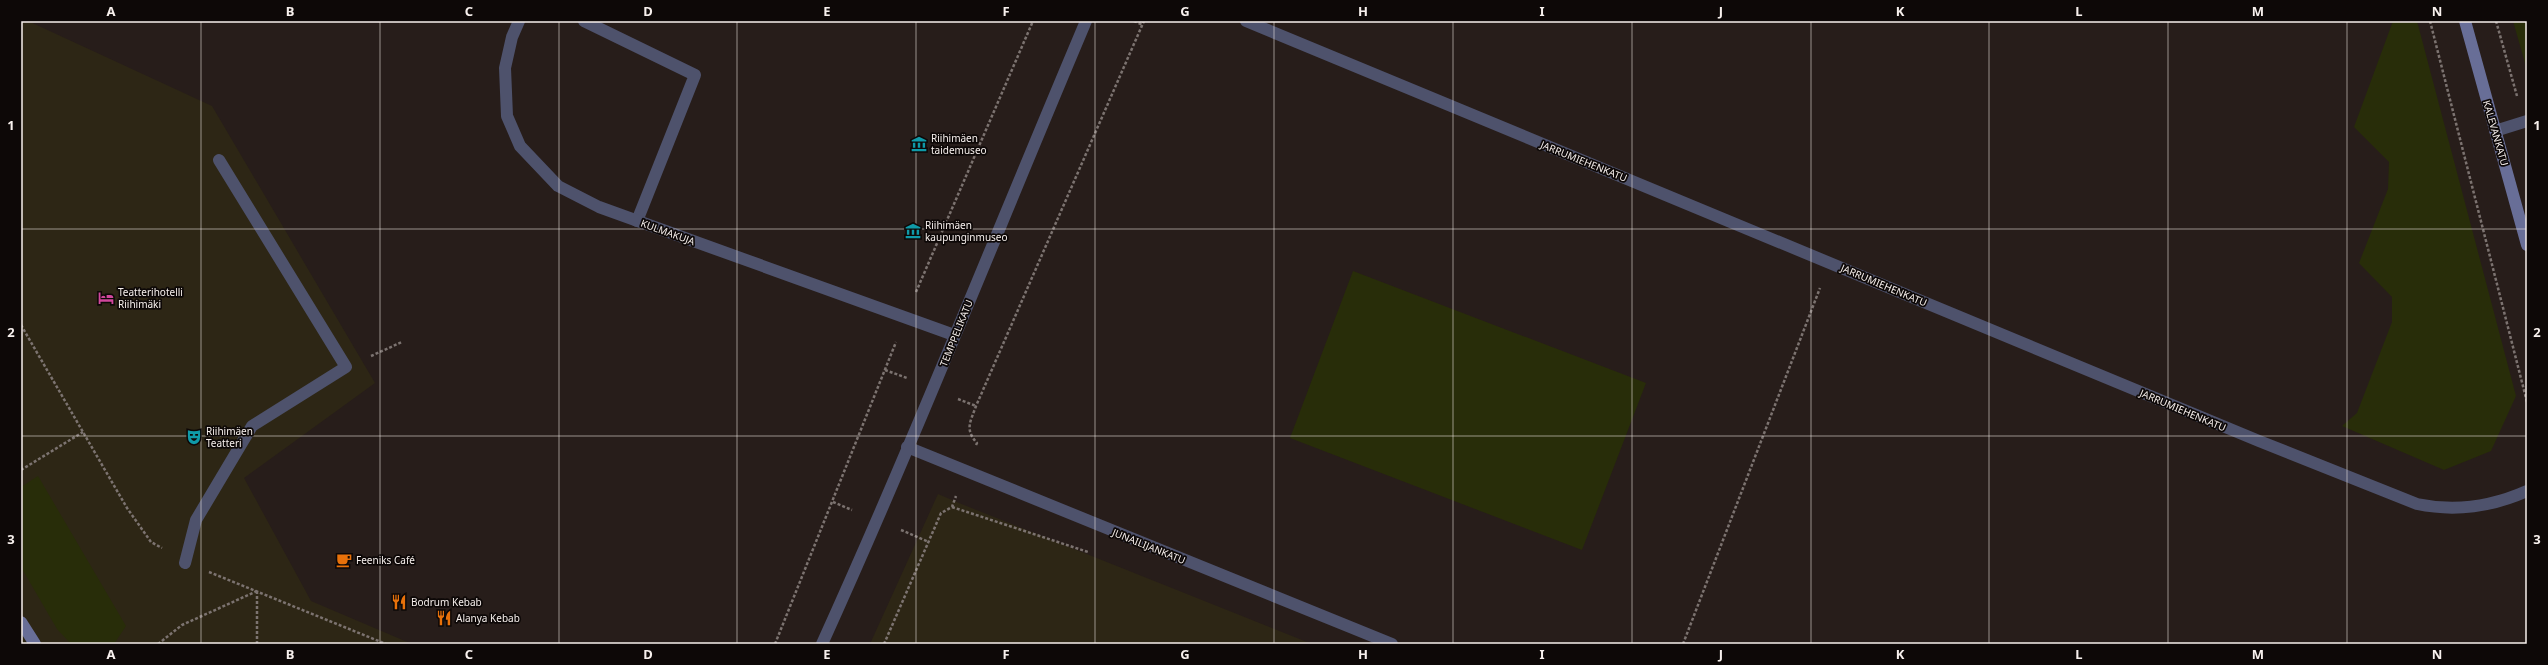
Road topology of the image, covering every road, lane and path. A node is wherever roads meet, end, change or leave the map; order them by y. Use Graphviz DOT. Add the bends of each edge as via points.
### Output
graph roads {
  1 [pos="519,21"];
  2 [pos="584,21"];
  3 [pos="1086,21"];
  4 [pos="1134,21"];
  5 [pos="1144,21"];
  6 [pos="1246,21"];
  7 [pos="2430,21"];
  8 [pos="2465,21"];
  9 [pos="2496,21"];
  10 [pos="1143,25"];
  11 [pos="2526,121"];
  12 [pos="2495,131"];
  13 [pos="219,160"];
  14 [pos="637,221"];
  15 [pos="2527,245"];
  16 [pos="1830,262"];
  17 [pos="21,325"];
  18 [pos="954,335"];
  19 [pos="402,342"];
  20 [pos="346,367"];
  21 [pos="2527,380"];
  22 [pos="2522,381"];
  23 [pos="2527,402"];
  24 [pos="84,432"];
  25 [pos="907,447"];
  26 [pos="21,470"];
  27 [pos="965,472"];
  28 [pos="2527,491"];
  29 [pos="185,563"];
  30 [pos="257,590"];
  31 [pos="21,622"];
  32 [pos="35,644"];
  33 [pos="158,644"];
  34 [pos="257,644"];
  35 [pos="386,644"];
  36 [pos="822,644"];
  37 [pos="884,644"];
  38 [pos="1392,644"];
  39 [pos="1683,644"];
  1 -- 14 [label="street, KULMAKUJA" via="512,37 505,68 507,116 520,146 558,186 593,204"];
  2 -- 14 [label="street" via="695,75"];
  3 -- 18 [label="street, TEMPPELIKATU"];
  4 -- 10 [label="path"];
  5 -- 10 [label="path"];
  6 -- 16 [label="street, JARRUMIEHENKATU"];
  7 -- 22 [label="path"];
  8 -- 12 [label="street, KALEVANKATU"];
  9 -- 11 [label="path"];
  10 -- 27 [label="path" via="976,406 969,426 970,435 977,442"];
  11 -- 12 [label="street"];
  12 -- 15 [label="street, KALEVANKATU"];
  13 -- 20 [label="street"];
  14 -- 18 [label="street, KULMAKUJA"];
  16 -- 28 [label="street, JARRUMIEHENKATU" via="2251,438 2417,504 2440,509 2470,507 2502,502"];
  16 -- 39 [label="path"];
  17 -- 24 [label="path"];
  18 -- 25 [label="street, TEMPPELIKATU" via="934,389"];
  19 -- 20 [label="path"];
  20 -- 29 [label="street" via="252,426 196,520"];
  21 -- 22 [label="path"];
  22 -- 23 [label="path"];
  24 -- 26 [label="path"];
  24 -- 29 [label="path" via="127,508 151,542"];
  25 -- 27 [label="street, JUNAILIJANKATU"];
  25 -- 36 [label="street, TEMPPELIKATU" via="878,520"];
  27 -- 37 [label="path" via="952,506 941,513"];
  27 -- 38 [label="street, JUNAILIJANKATU"];
  29 -- 30 [label="path"];
  30 -- 33 [label="path" via="182,625"];
  30 -- 34 [label="path"];
  30 -- 35 [label="path"];
  31 -- 32 [label="street"];
}
